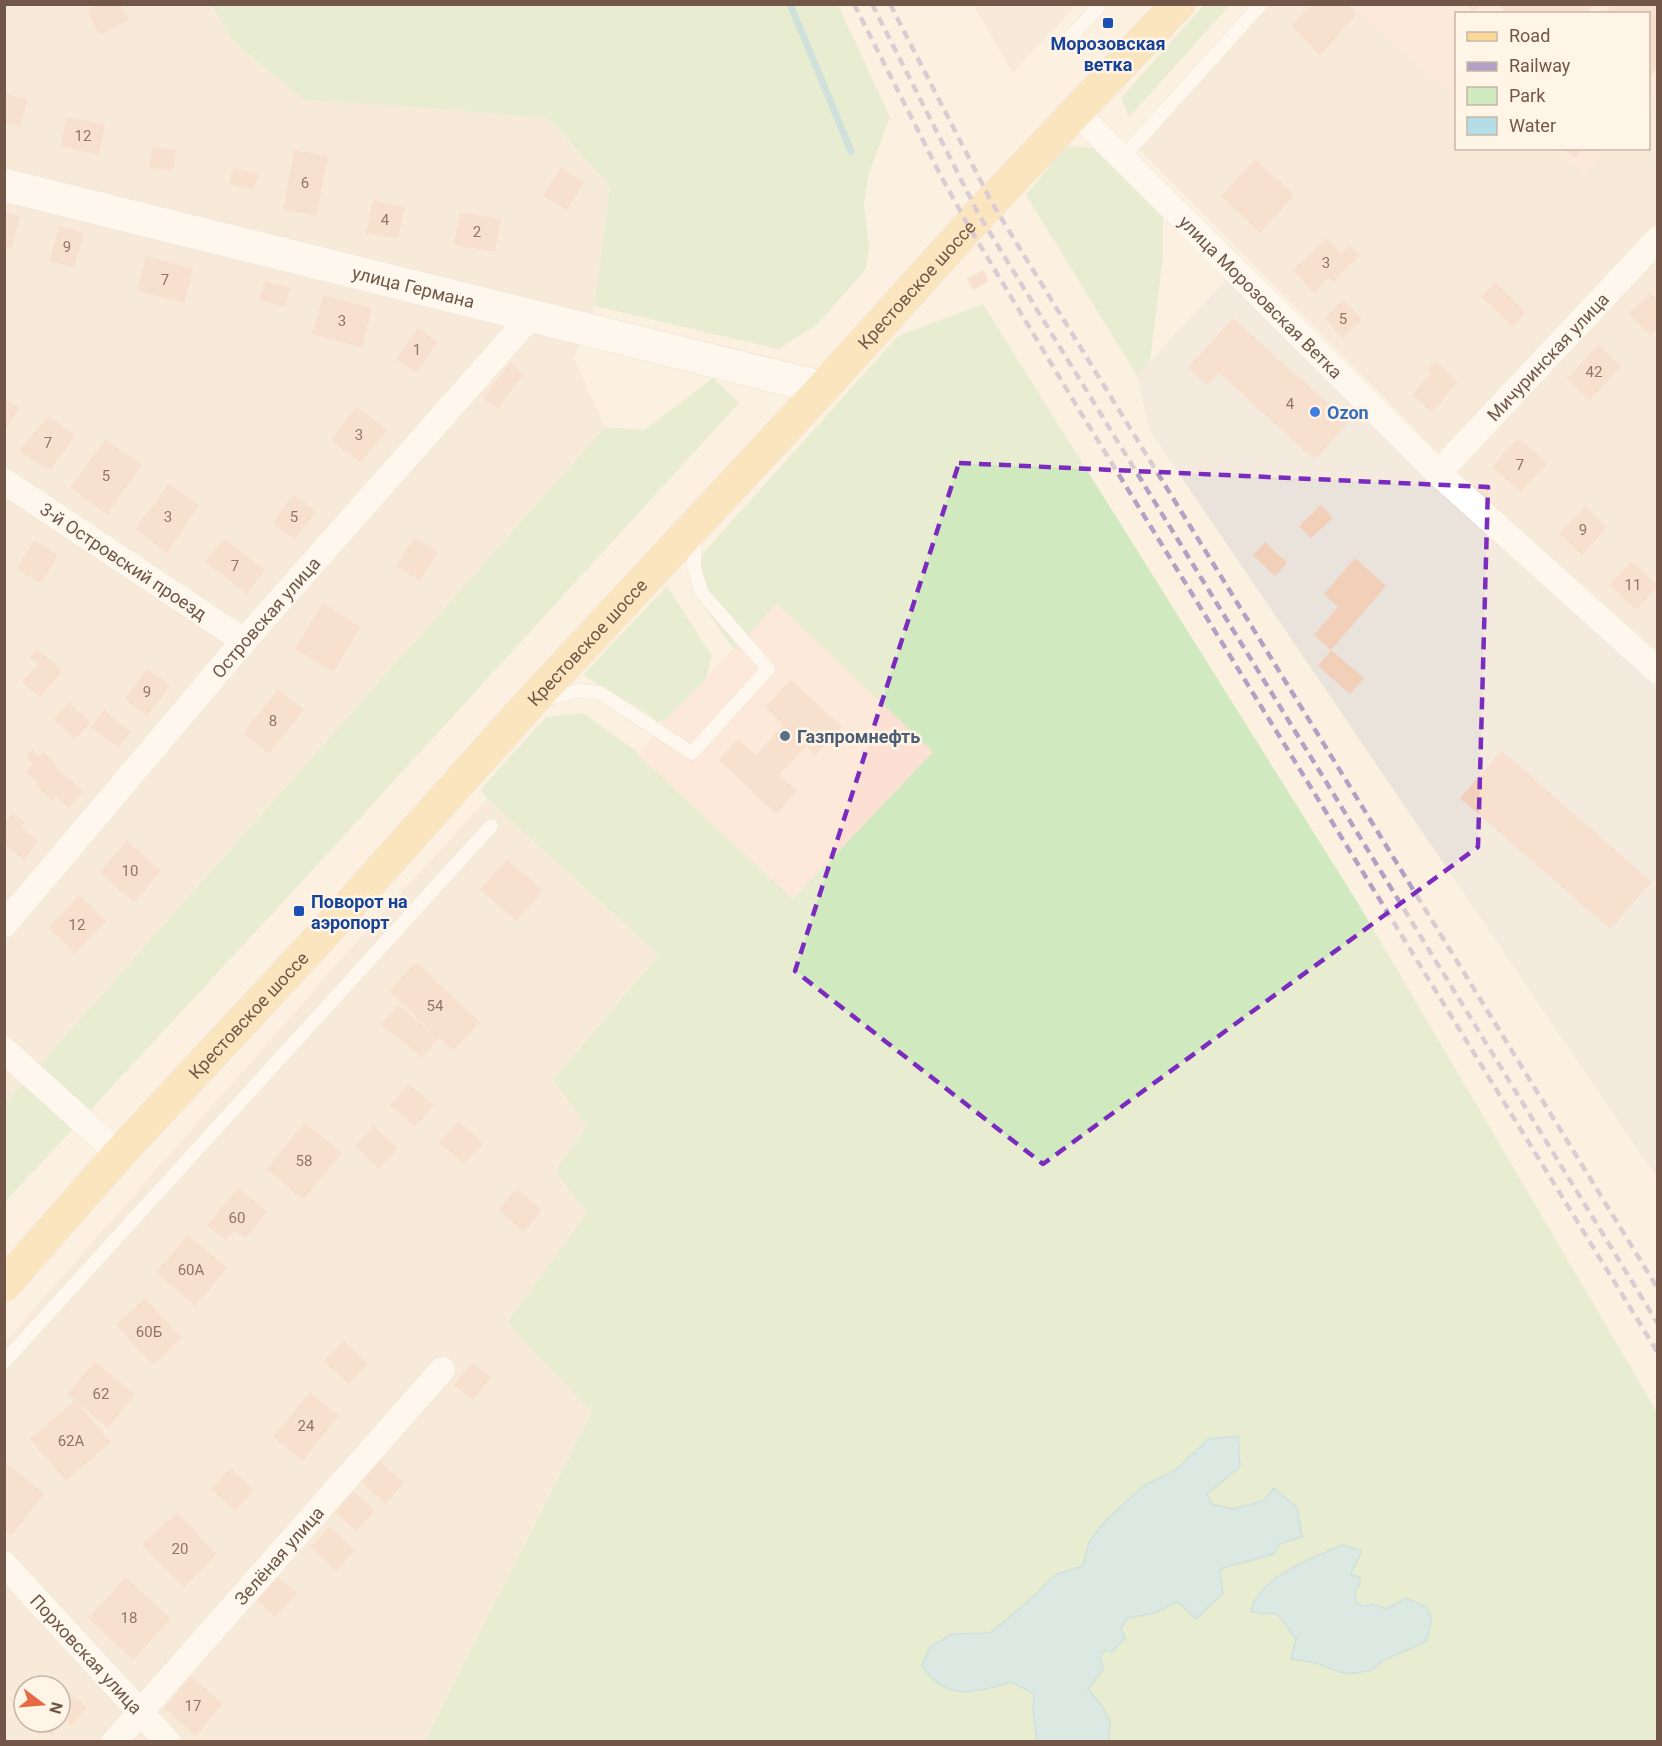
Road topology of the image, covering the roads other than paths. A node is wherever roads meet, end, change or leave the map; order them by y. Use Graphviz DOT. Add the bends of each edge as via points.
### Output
graph roads {
  1 [pos="1101,4"];
  2 [pos="1178,4"];
  3 [pos="1262,4"];
  4 [pos="1067,41"];
  5 [pos="1077,113"];
  6 [pos="1122,158"];
  7 [pos="4,185"];
  8 [pos="1658,239"];
  9 [pos="531,316"];
  10 [pos="823,388"];
  11 [pos="1438,473"];
  12 [pos="4,481"];
  13 [pos="702,516"];
  14 [pos="244,642"];
  15 [pos="1658,671"];
  16 [pos="531,702"];
  17 [pos="491,826"];
  18 [pos="4,925"];
  19 [pos="4,1050"];
  20 [pos="119,1154"];
  21 [pos="4,1285"];
  22 [pos="4,1362"];
  23 [pos="442,1370"];
  24 [pos="4,1564"];
  25 [pos="140,1712"];
  26 [pos="114,1742"];
  27 [pos="168,1742"];
  1 -- 4 [label="lane"];
  2 -- 5 [label="main road, Крестовское шоссе"];
  3 -- 6 [label="lane"];
  5 -- 6 [label="street, улица Морозовская Ветка"];
  5 -- 10 [label="main road, Крестовское шоссе"];
  6 -- 11 [label="street, улица Морозовская Ветка"];
  7 -- 9 [label="street, улица Германа"];
  8 -- 11 [label="street, Мичуринская улица"];
  9 -- 10 [label="street, улица Германа"];
  9 -- 14 [label="street, Островская улица"];
  10 -- 13 [label="main road, Крестовское шоссе"];
  11 -- 15 [label="street, улица Морозовская Ветка"];
  12 -- 14 [label="street, 3-й Островский проезд"];
  13 -- 16 [label="main road, Крестовское шоссе"];
  13 -- 16 [label="lane" via="694,543 694,567 701,592 768,669 692,753 600,693 579,690"];
  14 -- 18 [label="street, Островская улица"];
  16 -- 20 [label="main road, Крестовское шоссе"];
  17 -- 22 [label="lane"];
  19 -- 20 [label="street"];
  20 -- 21 [label="main road, Крестовское шоссе"];
  23 -- 25 [label="street, Зелёная улица"];
  24 -- 25 [label="street, Порховская улица"];
  25 -- 26 [label="street, Зелёная улица"];
  25 -- 27 [label="street, Порховская улица"];
}
